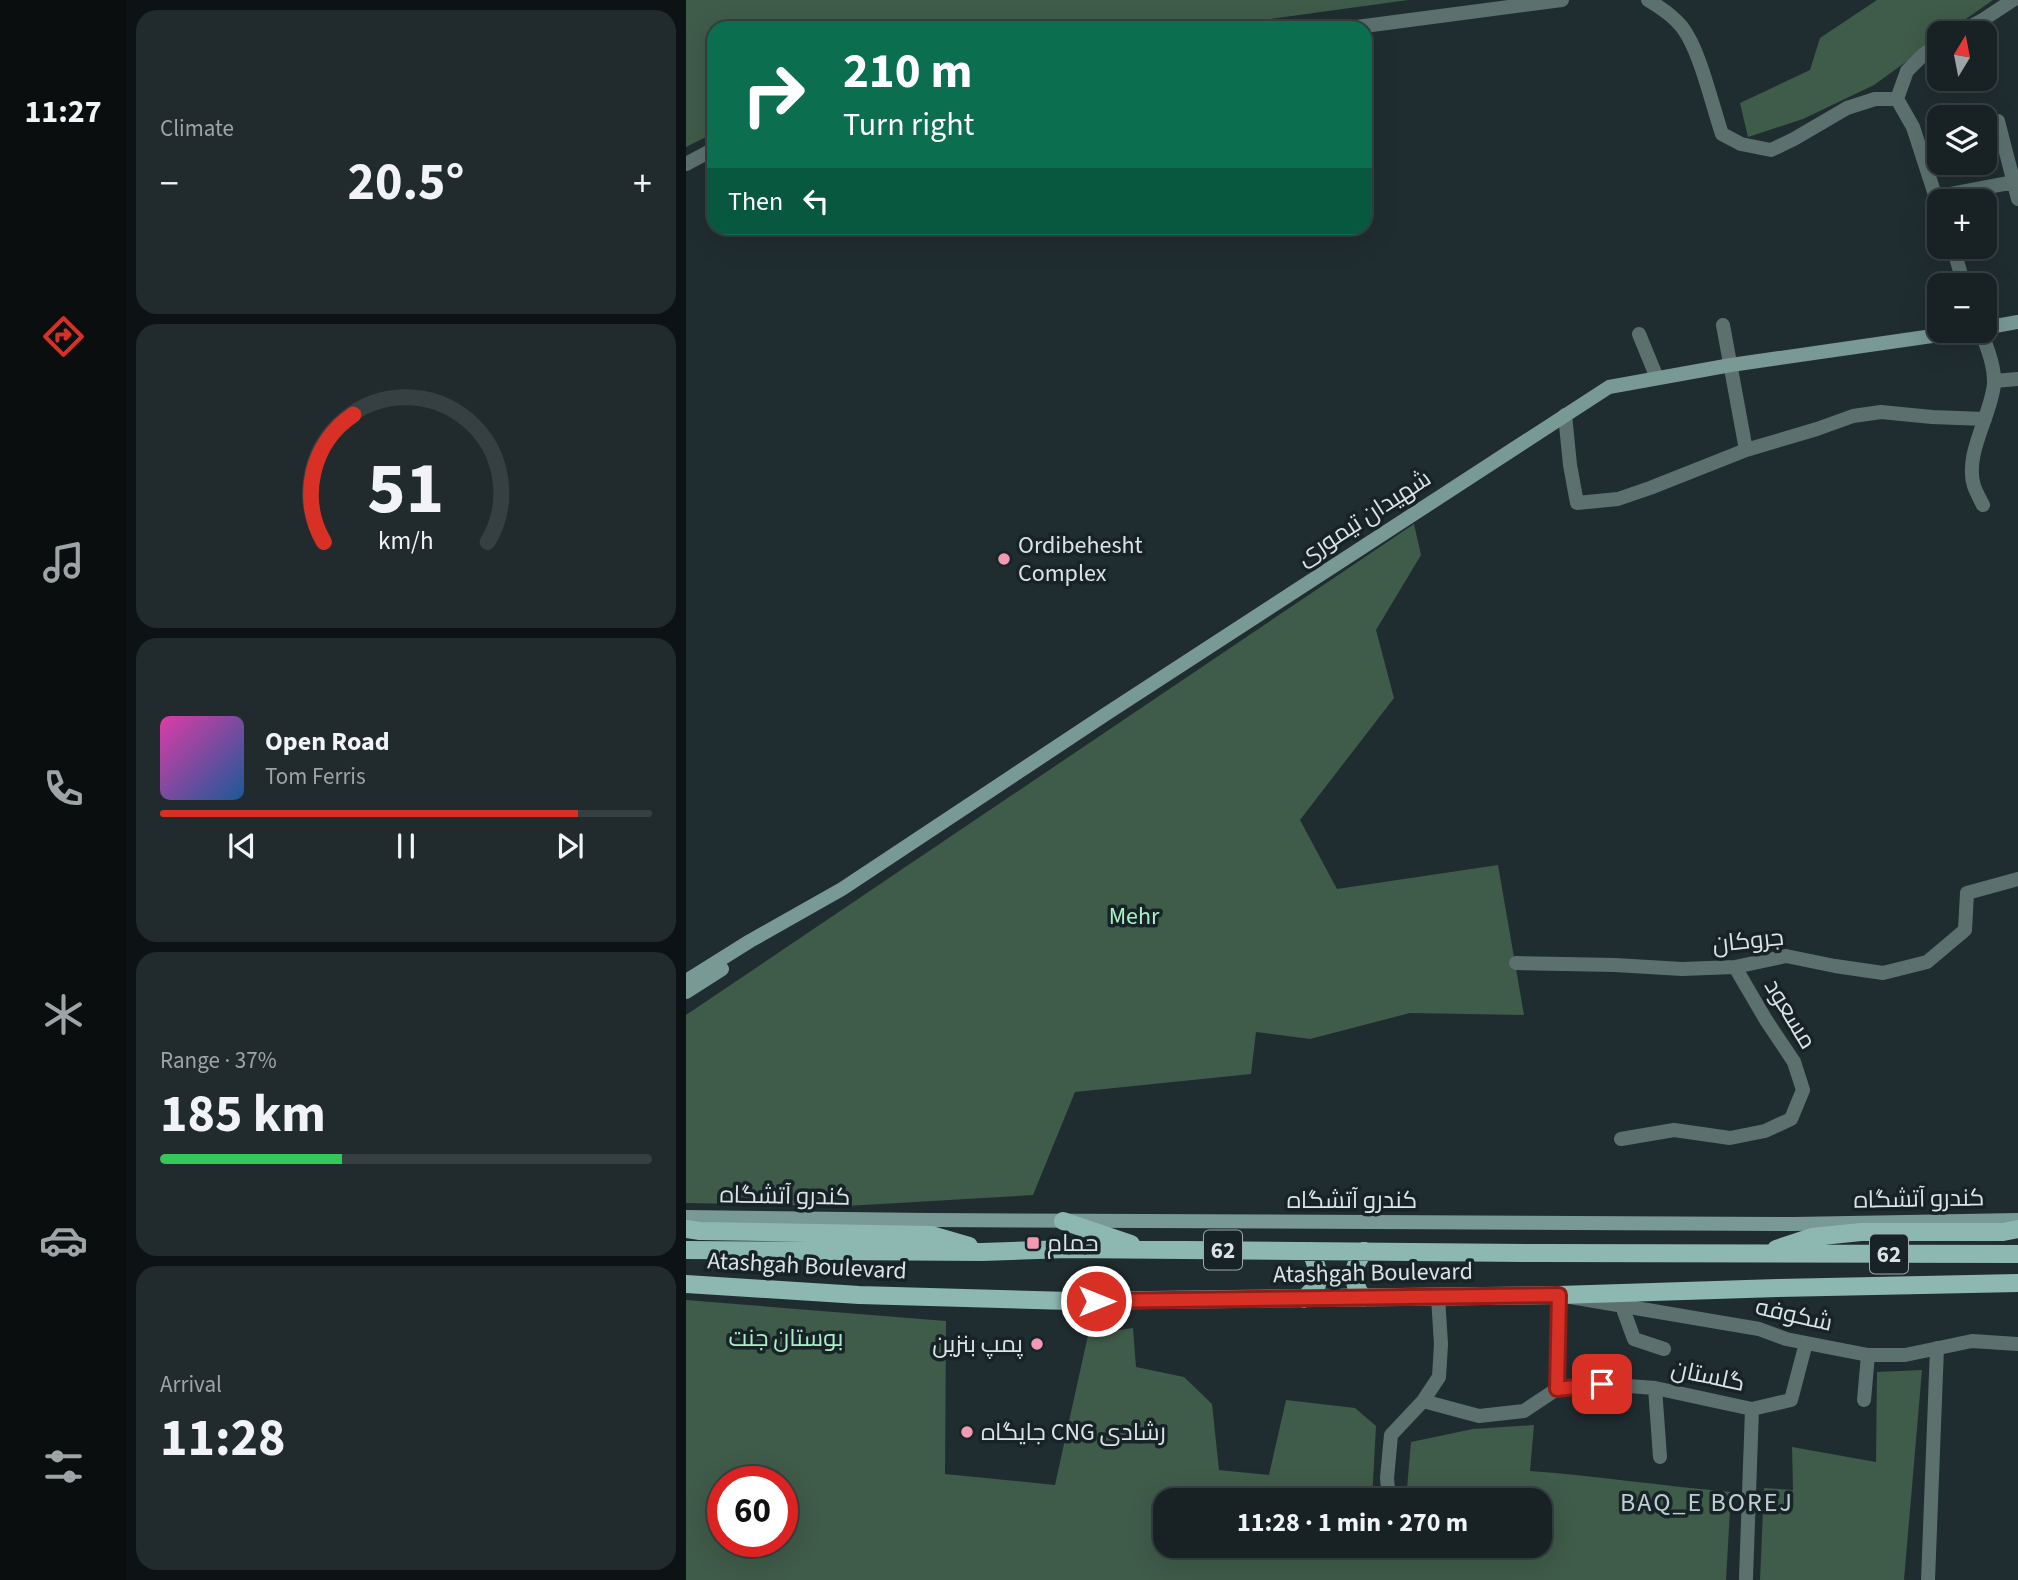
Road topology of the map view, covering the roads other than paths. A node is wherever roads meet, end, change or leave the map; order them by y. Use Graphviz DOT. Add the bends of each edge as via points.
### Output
graph roads {
  1 [pos="1562,0"];
  2 [pos="1648,0"];
  3 [pos="2013,0"];
  4 [pos="1981,21"];
  5 [pos="1372,25"];
  6 [pos="1927,52"];
  7 [pos="1897,99"];
  8 [pos="1998,121"];
  9 [pos="707,153"];
  10 [pos="686,164"];
  11 [pos="2014,182"];
  12 [pos="1933,189"];
  13 [pos="1987,189"];
  14 [pos="2018,199"];
  15 [pos="2018,323"];
  16 [pos="1723,325"];
  17 [pos="1997,327"];
  18 [pos="1639,334"];
  19 [pos="1927,337"];
  20 [pos="1987,343"];
  21 [pos="1731,365"];
  22 [pos="1657,378"];
  23 [pos="2018,379"];
  24 [pos="1994,381"];
  25 [pos="1565,415"];
  26 [pos="1985,419"];
  27 [pos="1746,450"];
  28 [pos="1983,505"];
  29 [pos="2018,880"];
  30 [pos="842,889"];
  31 [pos="1516,963"];
  32 [pos="1735,967"];
  33 [pos="686,981"];
  34 [pos="686,992"];
  35 [pos="1621,1139"];
  36 [pos="686,1217"];
  37 [pos="2018,1220"];
  38 [pos="1063,1221"];
  39 [pos="2018,1228"];
  40 [pos="686,1229"];
  41 [pos="1147,1249"];
  42 [pos="686,1250"];
  43 [pos="1311,1251"];
  44 [pos="1364,1251"];
  45 [pos="982,1252"];
  46 [pos="1759,1254"];
  47 [pos="2018,1254"];
  48 [pos="2018,1283"];
  49 [pos="686,1284"];
  50 [pos="1559,1295"];
  51 [pos="1438,1297"];
  52 [pos="1363,1298"];
  53 [pos="1304,1299"];
  54 [pos="1622,1306"];
  55 [pos="1806,1343"];
  56 [pos="2018,1344"];
  57 [pos="1937,1348"];
  58 [pos="1664,1349"];
  59 [pos="1868,1355"];
  60 [pos="1655,1388"];
  61 [pos="1557,1389"];
  62 [pos="1864,1400"];
  63 [pos="1423,1401"];
  64 [pos="1752,1409"];
  65 [pos="1660,1457"];
  66 [pos="1388,1488"];
  67 [pos="1746,1578"];
  68 [pos="1928,1580"];
  1 -- 5 [label="street"];
  2 -- 7 [label="street" via="1682,26 1694,46 1722,134 1741,144 1771,150 1847,108 1875,99"];
  3 -- 4 [label="street"];
  6 -- 7 [label="street" via="1907,71"];
  7 -- 12 [label="street" via="1913,127"];
  8 -- 11 [label="street"];
  9 -- 10 [label="street"];
  11 -- 13 [label="street"];
  11 -- 14 [label="street"];
  15 -- 17 [label="main road"];
  16 -- 21 [label="street"];
  18 -- 22 [label="street"];
  19 -- 21 [label="main road, شهیدان تیموری"];
  20 -- 24 [label="street"];
  21 -- 22 [label="main road, شهیدان تیموری"];
  21 -- 27 [label="street"];
  22 -- 25 [label="main road, شهیدان تیموری" via="1609,387"];
  23 -- 24 [label="street"];
  24 -- 26 [label="street"];
  25 -- 27 [label="street" via="1577,503 1618,499"];
  25 -- 30 [label="main road, شهیدان تیموری"];
  26 -- 27 [label="street" via="1881,412 1853,416"];
  26 -- 28 [label="street" via="1972,461 1973,485"];
  29 -- 32 [label="street, جروکان" via="1967,893 1965,930 1927,962 1883,973 1786,956"];
  30 -- 33 [label="main road, شهیدان تیموری"];
  30 -- 34 [label="main road, شهیدان تیموری" via="832,900"];
  31 -- 32 [label="street, جروکان" via="1682,970"];
  32 -- 35 [label="street, مسعود" via="1794,1062 1803,1090 1791,1119 1765,1131 1730,1138 1674,1130"];
  36 -- 38 [label="main road, کندرو آتشگاه"];
  37 -- 38 [label="main road, کندرو آتشگاه" via="1793,1224"];
  38 -- 41 [label="main road"];
  39 -- 46 [label="main road" via="2003,1232 1861,1231 1812,1237"];
  40 -- 45 [label="main road" via="931,1235"];
  41 -- 43 [label="main road, Atashgah Boulevard / 62"];
  41 -- 45 [label="main road, Atashgah Boulevard / 62"];
  42 -- 45 [label="main road, Atashgah Boulevard / 62"];
  43 -- 44 [label="main road, Atashgah Boulevard / 62"];
  43 -- 53 [label="main road" via="1317,1285"];
  44 -- 46 [label="main road, Atashgah Boulevard / 62"];
  44 -- 52 [label="main road" via="1353,1276"];
  46 -- 47 [label="main road, Atashgah Boulevard / 62"];
  48 -- 50 [label="main road, Atashgah Boulevard / 62"];
  49 -- 53 [label="main road, Atashgah Boulevard / 62" via="1070,1301"];
  50 -- 51 [label="main road, Atashgah Boulevard / 62"];
  50 -- 54 [label="street, شکوفه"];
  50 -- 61 [label="street"];
  51 -- 52 [label="main road, Atashgah Boulevard / 62"];
  51 -- 63 [label="street" via="1438,1377"];
  52 -- 53 [label="main road, Atashgah Boulevard / 62"];
  54 -- 55 [label="street, شکوفه" via="1759,1329"];
  54 -- 58 [label="street" via="1634,1339"];
  55 -- 59 [label="street, شکوفه"];
  55 -- 64 [label="street, گلستان" via="1791,1400"];
  56 -- 57 [label="street, شکوفه" via="1972,1341"];
  57 -- 59 [label="street, شکوفه" via="1905,1355"];
  57 -- 68 [label="street"];
  59 -- 62 [label="street"];
  60 -- 61 [label="street, گلستان" via="1602,1384"];
  60 -- 64 [label="street, گلستان"];
  60 -- 65 [label="street"];
  61 -- 63 [label="street" via="1524,1411 1479,1416"];
  63 -- 66 [label="street" via="1391,1435"];
  64 -- 67 [label="street"];
}
